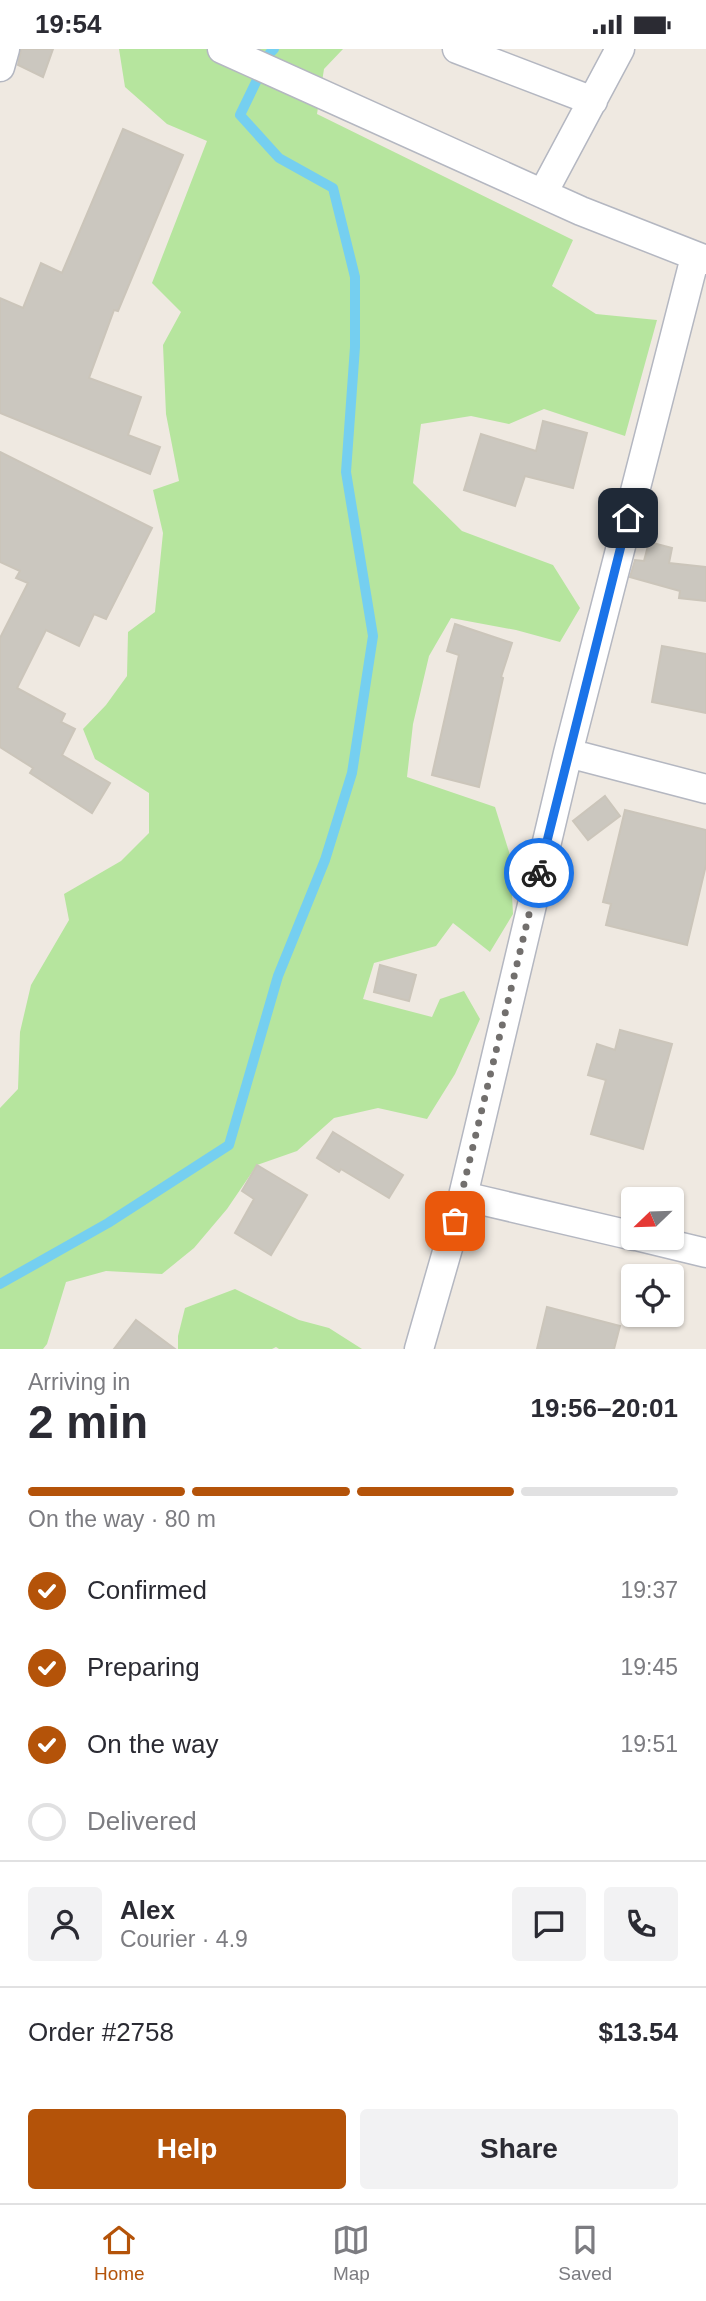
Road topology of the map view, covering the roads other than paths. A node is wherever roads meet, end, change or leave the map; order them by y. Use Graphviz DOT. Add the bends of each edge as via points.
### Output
graph roads {
  1 [pos="5,49"];
  2 [pos="222,49"];
  3 [pos="457,49"];
  4 [pos="620,49"];
  5 [pos="0,67"];
  6 [pos="593,101"];
  7 [pos="543,193"];
  8 [pos="700,259"];
  9 [pos="568,753"];
  10 [pos="706,789"];
  11 [pos="463,1196"];
  12 [pos="621,1233"];
  13 [pos="684,1248"];
  14 [pos="706,1253"];
  15 [pos="419,1349"];
  1 -- 5 [label="street"];
  2 -- 7 [label="street"];
  3 -- 6 [label="street"];
  4 -- 6 [label="street"];
  6 -- 7 [label="street"];
  7 -- 8 [label="street"];
  8 -- 9 [label="street"];
  9 -- 10 [label="street"];
  9 -- 11 [label="street"];
  11 -- 12 [label="street"];
  11 -- 15 [label="street"];
  13 -- 14 [label="street"];
}
